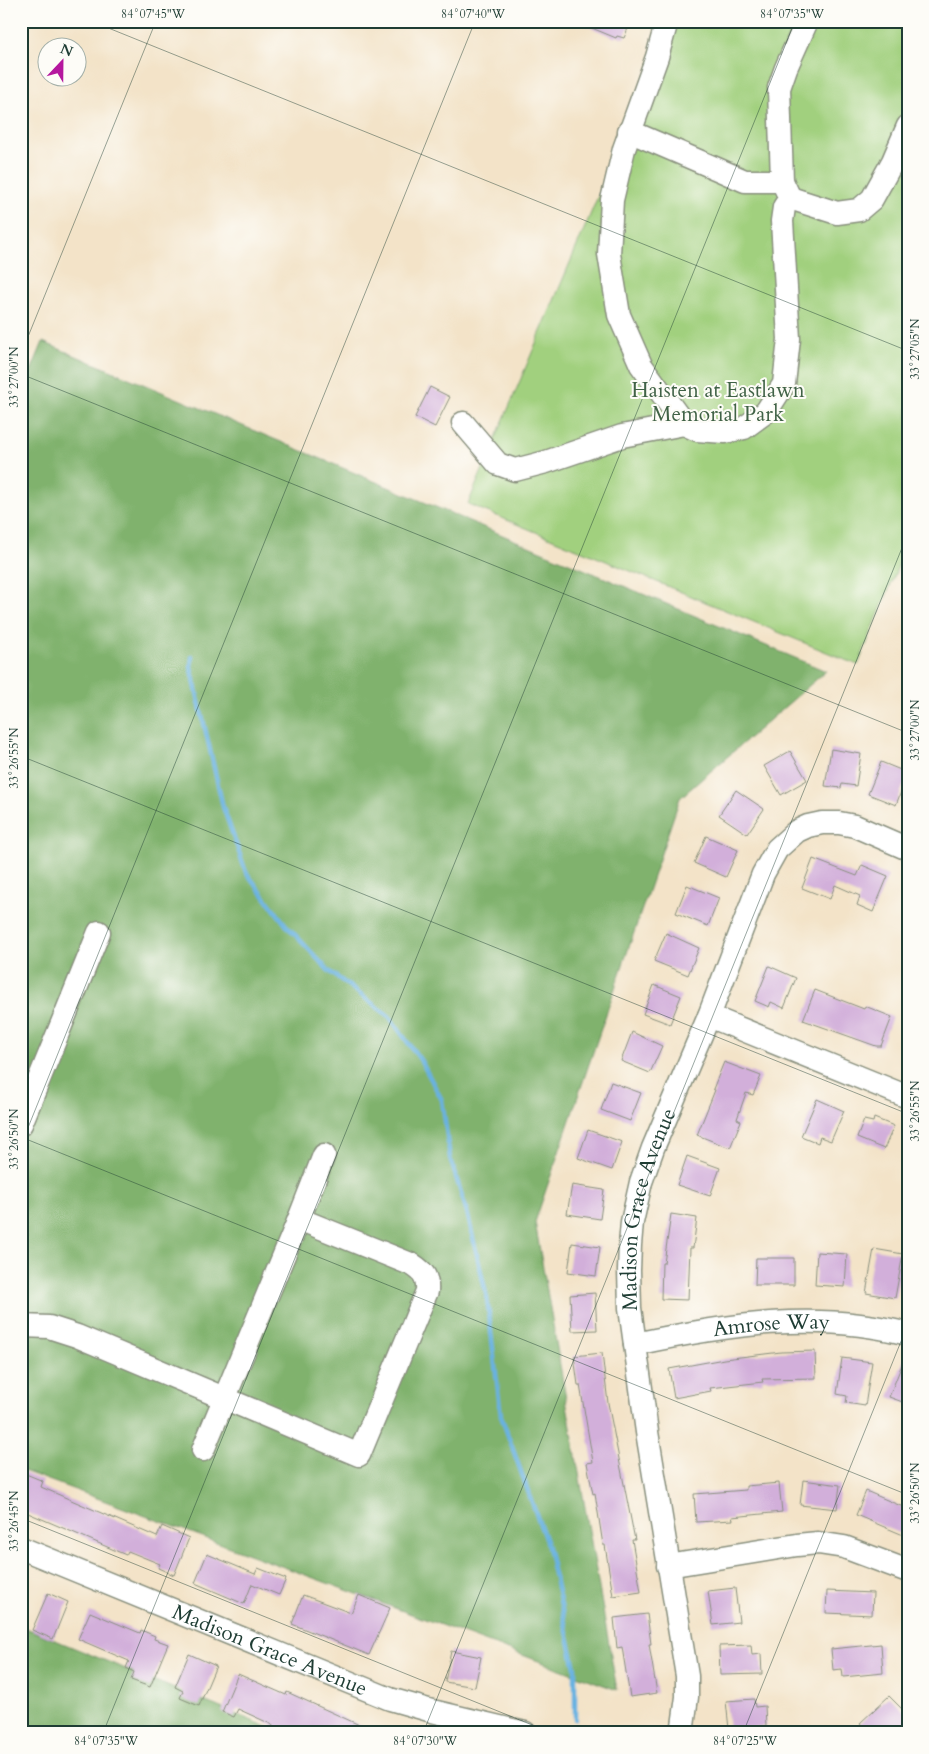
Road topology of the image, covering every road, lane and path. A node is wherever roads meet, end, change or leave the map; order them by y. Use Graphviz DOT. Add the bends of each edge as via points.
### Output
graph roads {
  1 [pos="667,21"];
  2 [pos="807,21"];
  3 [pos="908,126"];
  4 [pos="629,131"];
  5 [pos="786,190"];
  6 [pos="463,423"];
  7 [pos="684,424"];
  8 [pos="908,849"];
  9 [pos="99,932"];
  10 [pos="709,1016"];
  11 [pos="908,1098"];
  12 [pos="21,1124"];
  13 [pos="324,1155"];
  14 [pos="299,1219"];
  15 [pos="21,1326"];
  16 [pos="908,1334"];
  17 [pos="635,1344"];
  18 [pos="224,1398"];
  19 [pos="203,1450"];
  20 [pos="21,1548"];
  21 [pos="668,1566"];
  22 [pos="908,1571"];
  23 [pos="525,1733"];
  24 [pos="682,1733"];
  1 -- 4 [label="street" via="657,58"];
  2 -- 5 [label="street" via="779,88"];
  3 -- 5 [label="street" via="872,199 859,210 837,213"];
  4 -- 5 [label="street" via="745,181"];
  4 -- 7 [label="street" via="612,200 609,254 619,315 641,365"];
  5 -- 7 [label="street" via="782,221 789,339 784,384 766,412 744,428 726,432 698,430"];
  6 -- 7 [label="street" via="498,464 515,470 622,436"];
  8 -- 10 [label="street, Madison Grace Avenue" via="855,826 839,823 808,826 786,840 776,849 763,874"];
  9 -- 12 [label="street"];
  10 -- 11 [label="street"];
  10 -- 17 [label="street, Madison Grace Avenue" via="641,1182 632,1222 628,1270"];
  13 -- 14 [label="street"];
  14 -- 18 [label="street"];
  14 -- 18 [label="street" via="413,1265 426,1278 427,1291 363,1446 359,1455"];
  15 -- 18 [label="street" via="62,1330"];
  16 -- 17 [label="street, Amrose Way" via="855,1323 792,1321"];
  17 -- 21 [label="street, Madison Grace Avenue"];
  18 -- 19 [label="street"];
  20 -- 23 [label="street, Madison Grace Avenue" via="390,1699"];
  21 -- 22 [label="street" via="818,1543 844,1548"];
  21 -- 24 [label="street, Madison Grace Avenue" via="686,1676"];
}
